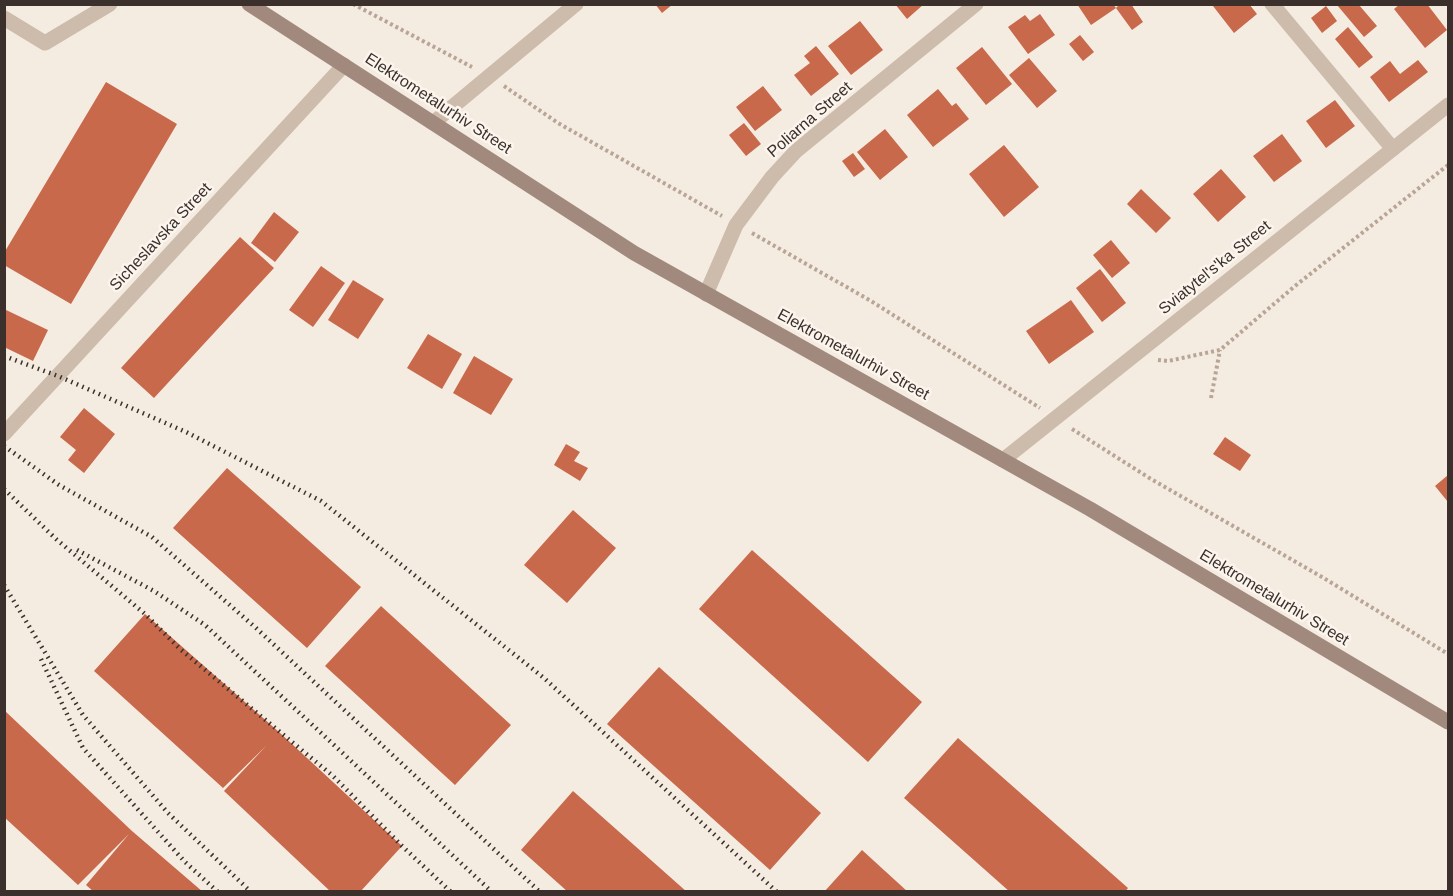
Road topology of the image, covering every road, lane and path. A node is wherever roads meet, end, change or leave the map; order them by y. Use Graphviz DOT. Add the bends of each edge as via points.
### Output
graph roads {
  1 [pos="110,4"];
  2 [pos="249,4"];
  3 [pos="353,4"];
  4 [pos="576,4"];
  5 [pos="976,4"];
  6 [pos="1272,4"];
  7 [pos="4,18"];
  8 [pos="345,65"];
  9 [pos="489,76"];
  10 [pos="1449,105"];
  11 [pos="433,123"];
  12 [pos="1393,149"];
  13 [pos="1449,165"];
  14 [pos="736,225"];
  15 [pos="706,294"];
  16 [pos="1220,350"];
  17 [pos="1133,356"];
  18 [pos="1211,398"];
  19 [pos="1056,418"];
  20 [pos="4,434"];
  21 [pos="1003,460"];
  22 [pos="1449,654"];
  23 [pos="1449,722"];
  1 -- 7 [label="street" via="45,43"];
  2 -- 8 [label="main road, Elektrometalurhiv Street"];
  3 -- 9 [label="path"];
  4 -- 9 [label="street"];
  5 -- 14 [label="street, Poliarna Street" via="796,151"];
  6 -- 12 [label="street"];
  8 -- 11 [label="main road, Elektrometalurhiv Street"];
  8 -- 20 [label="street, Sicheslavska Street"];
  9 -- 11 [label="street"];
  9 -- 14 [label="path" via="558,123"];
  10 -- 12 [label="street, Sviatytel's'ka Street"];
  11 -- 15 [label="main road, Elektrometalurhiv Street" via="634,253"];
  12 -- 17 [label="street, Sviatytel's'ka Street"];
  13 -- 16 [label="path"];
  14 -- 15 [label="street, Poliarna Street"];
  14 -- 19 [label="path" via="871,301"];
  15 -- 21 [label="main road, Elektrometalurhiv Street"];
  16 -- 17 [label="path" via="1168,361"];
  16 -- 18 [label="path"];
  17 -- 19 [label="street, Sviatytel's'ka Street"];
  19 -- 21 [label="street, Sviatytel's'ka Street"];
  19 -- 22 [label="path" via="1150,479"];
  21 -- 23 [label="main road, Elektrometalurhiv Street"];
}
